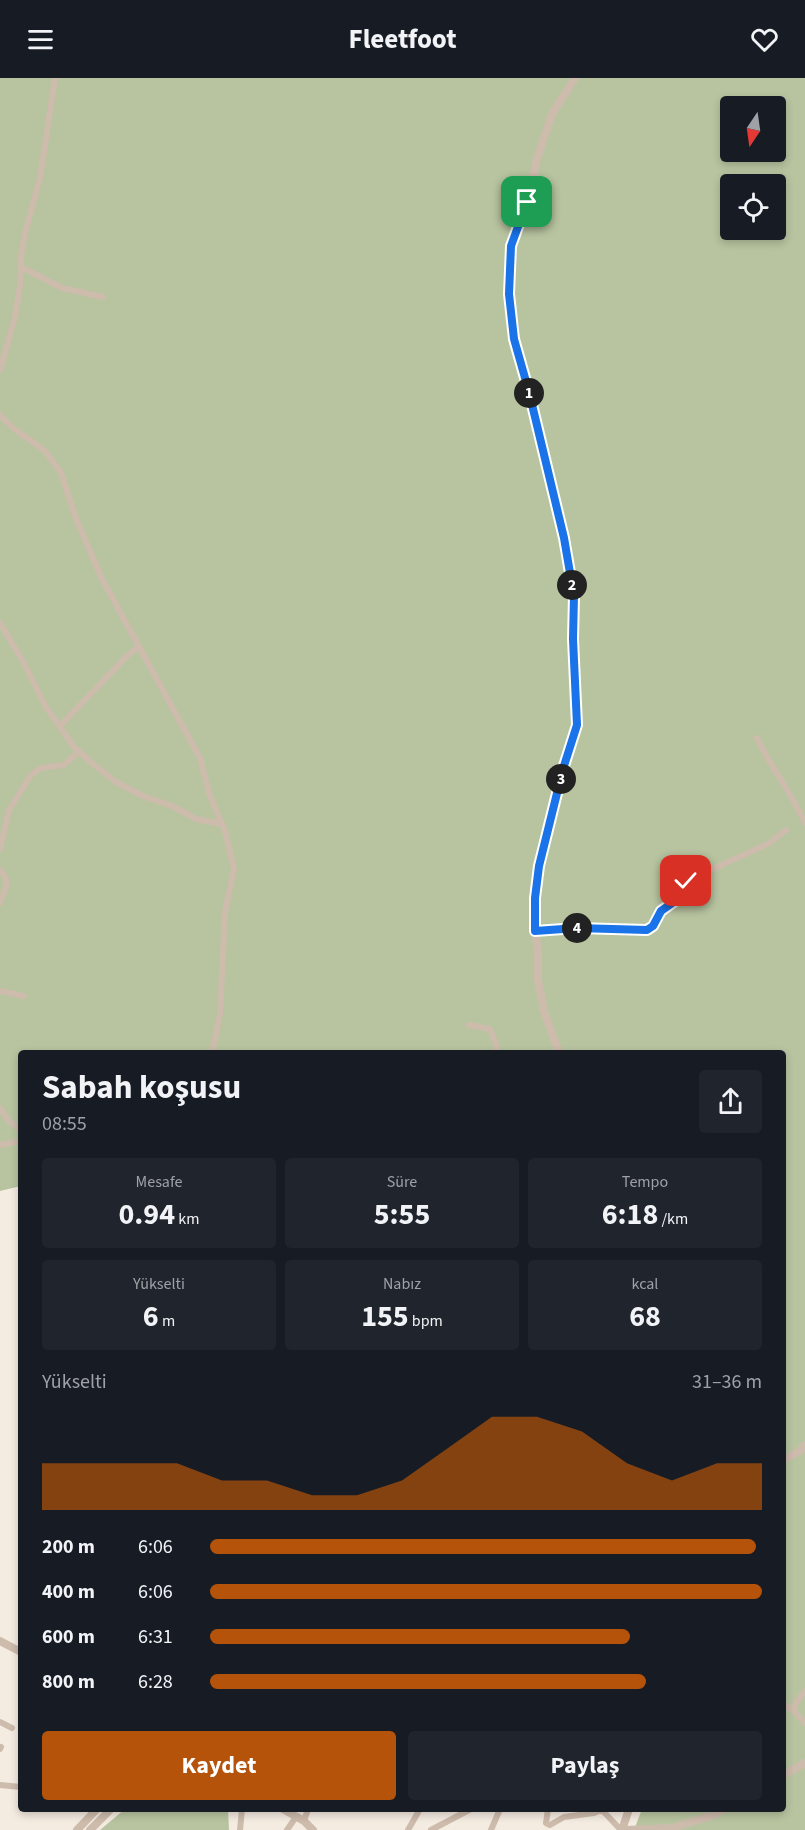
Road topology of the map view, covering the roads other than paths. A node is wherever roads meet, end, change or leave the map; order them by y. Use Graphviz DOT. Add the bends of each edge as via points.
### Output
graph roads {
  1 [pos="55,78"];
  2 [pos="575,78"];
  3 [pos="21,267"];
  4 [pos="104,297"];
  5 [pos="0,370"];
  6 [pos="0,416"];
  7 [pos="0,623"];
  8 [pos="139,646"];
  9 [pos="60,726"];
  10 [pos="757,738"];
  11 [pos="79,751"];
  12 [pos="805,822"];
  13 [pos="222,824"];
  14 [pos="786,830"];
  15 [pos="0,849"];
  16 [pos="0,870"];
  17 [pos="0,903"];
  18 [pos="535,931"];
  19 [pos="0,991"];
  20 [pos="24,996"];
  21 [pos="469,1025"];
  22 [pos="213,1050"];
  23 [pos="497,1050"];
  24 [pos="558,1050"];
  25 [pos="0,1108"];
  26 [pos="18,1128"];
  27 [pos="18,1142"];
  28 [pos="0,1146"];
  29 [pos="805,1445"];
  30 [pos="786,1459"];
  31 [pos="0,1641"];
  32 [pos="18,1649"];
  33 [pos="805,1691"];
  34 [pos="786,1706"];
  35 [pos="793,1710"];
  36 [pos="0,1722"];
  37 [pos="805,1723"];
  38 [pos="12,1728"];
  39 [pos="805,1763"];
  40 [pos="786,1773"];
  41 [pos="0,1785"];
  42 [pos="18,1787"];
  43 [pos="94,1812"];
  44 [pos="108,1812"];
  45 [pos="242,1812"];
  46 [pos="288,1812"];
  47 [pos="306,1812"];
  48 [pos="418,1812"];
  49 [pos="465,1812"];
  50 [pos="499,1812"];
  51 [pos="548,1812"];
  52 [pos="598,1812"];
  53 [pos="604,1812"];
  54 [pos="628,1812"];
  55 [pos="718,1812"];
  56 [pos="300,1819"];
  57 [pos="548,1828"];
  58 [pos="672,1829"];
  59 [pos="77,1830"];
  60 [pos="90,1830"];
  61 [pos="240,1830"];
  62 [pos="287,1830"];
  63 [pos="314,1830"];
  64 [pos="408,1830"];
  65 [pos="431,1830"];
  66 [pos="491,1830"];
  67 [pos="622,1830"];
  68 [pos="627,1830"];
  1 -- 3 [label="street"];
  2 -- 18 [label="street" via="552,114 511,246 509,294 514,339 564,538 574,596 577,725 539,866"];
  3 -- 4 [label="street" via="62,288"];
  3 -- 5 [label="street" via="15,317"];
  6 -- 8 [label="street" via="45,451 61,473 102,579"];
  7 -- 9 [label="street"];
  8 -- 9 [label="street"];
  8 -- 13 [label="street" via="200,758"];
  9 -- 11 [label="street"];
  10 -- 12 [label="street"];
  11 -- 13 [label="street" via="116,782 143,796 196,819"];
  11 -- 15 [label="street" via="64,765 41,768 31,775 9,810"];
  13 -- 22 [label="street" via="234,869 225,911 220,1014"];
  14 -- 18 [label="street" via="768,844 686,881 675,901 661,911 647,930"];
  16 -- 17 [label="street" via="7,881"];
  18 -- 24 [label="street" via="538,981"];
  19 -- 20 [label="street"];
  21 -- 23 [label="street" via="490,1029"];
  25 -- 26 [label="street"];
  27 -- 28 [label="street"];
  29 -- 30 [label="street"];
  31 -- 32 [label="street"];
  33 -- 35 [label="street"];
  34 -- 35 [label="street"];
  35 -- 37 [label="street"];
  36 -- 38 [label="street"];
  39 -- 40 [label="street"];
  41 -- 42 [label="street"];
  43 -- 59 [label="street"];
  44 -- 60 [label="street"];
  45 -- 61 [label="street"];
  46 -- 56 [label="street"];
  47 -- 56 [label="street"];
  48 -- 64 [label="street"];
  49 -- 65 [label="street"];
  50 -- 66 [label="street"];
  51 -- 57 [label="street"];
  52 -- 57 [label="street" via="564,1817"];
  53 -- 67 [label="street"];
  54 -- 67 [label="street"];
  55 -- 58 [label="street"];
  56 -- 62 [label="street"];
  56 -- 63 [label="street"];
  58 -- 68 [label="street"];
}
